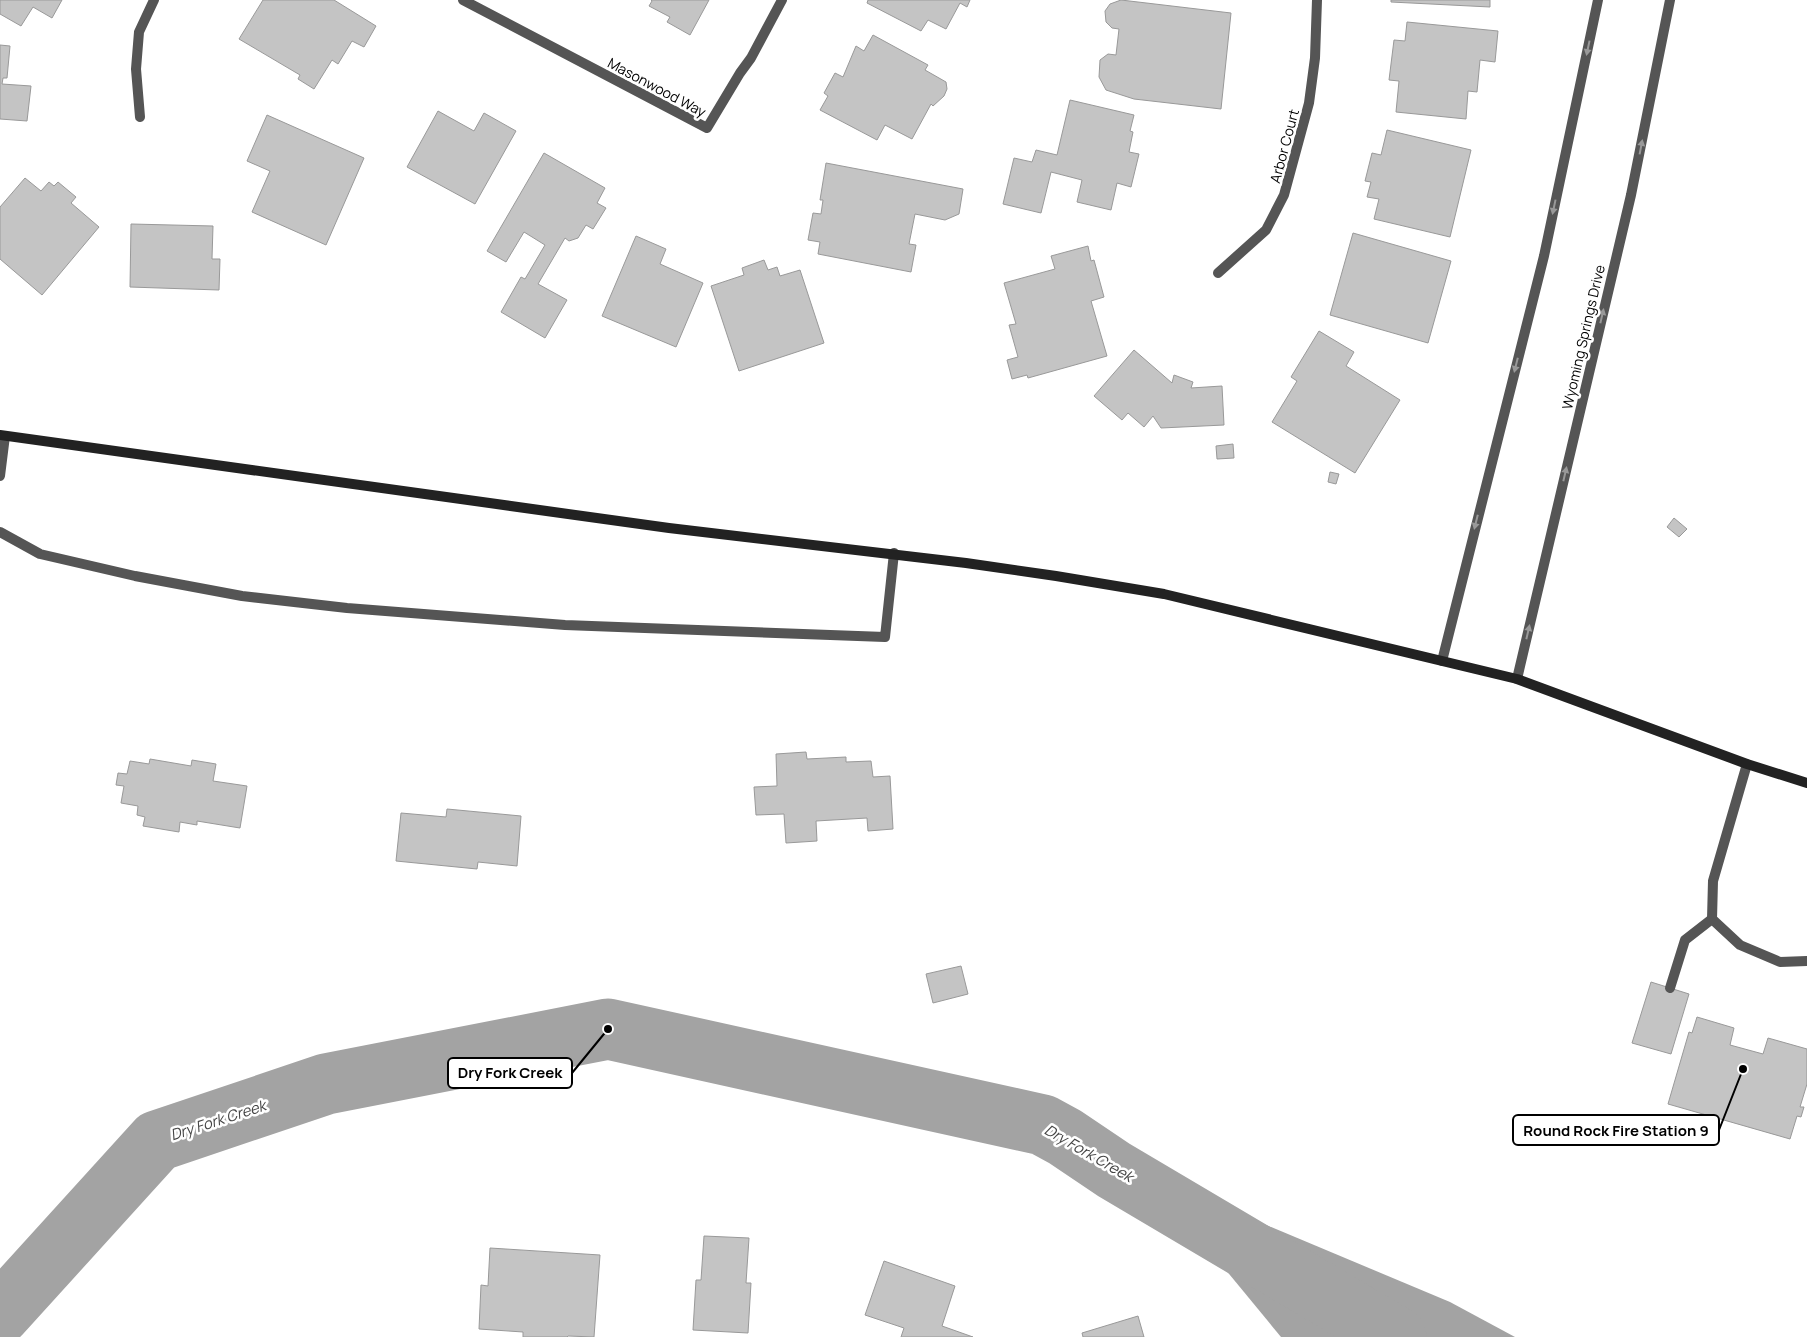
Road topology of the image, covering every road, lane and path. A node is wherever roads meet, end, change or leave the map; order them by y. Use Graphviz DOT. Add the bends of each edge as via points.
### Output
graph roads {
  1 [pos="154,0"];
  2 [pos="463,0"];
  3 [pos="782,0"];
  4 [pos="1317,0"];
  5 [pos="1598,0"];
  6 [pos="1670,0"];
  7 [pos="140,117"];
  8 [pos="1218,272"];
  9 [pos="2,435"];
  10 [pos="0,476"];
  11 [pos="0,532"];
  12 [pos="894,553"];
  13 [pos="1442,660"];
  14 [pos="1517,680"];
  15 [pos="1747,764"];
  16 [pos="1807,783"];
  17 [pos="1712,919"];
  18 [pos="1807,961"];
  19 [pos="1670,988"];
  1 -- 7 [label="street" via="139,32 136,69"];
  2 -- 3 [label="street, Masonwood Way" via="707,128 751,58"];
  4 -- 8 [label="street, Arbor Court" via="1309,103 1284,195 1266,230"];
  5 -- 13 [label="street, one-way" via="1544,256"];
  14 -- 6 [label="street, Wyoming Springs Drive, one-way" via="1631,195"];
  9 -- 10 [label="street"];
  9 -- 12 [label="main road" via="669,528"];
  11 -- 12 [label="street" via="40,554 135,576 252,597 565,625 885,636"];
  12 -- 13 [label="main road" via="1164,594"];
  13 -- 14 [label="main road"];
  14 -- 15 [label="main road"];
  15 -- 16 [label="main road"];
  15 -- 17 [label="street" via="1712,881"];
  17 -- 18 [label="street" via="1740,946 1780,962"];
  17 -- 19 [label="street" via="1685,940"];
}
